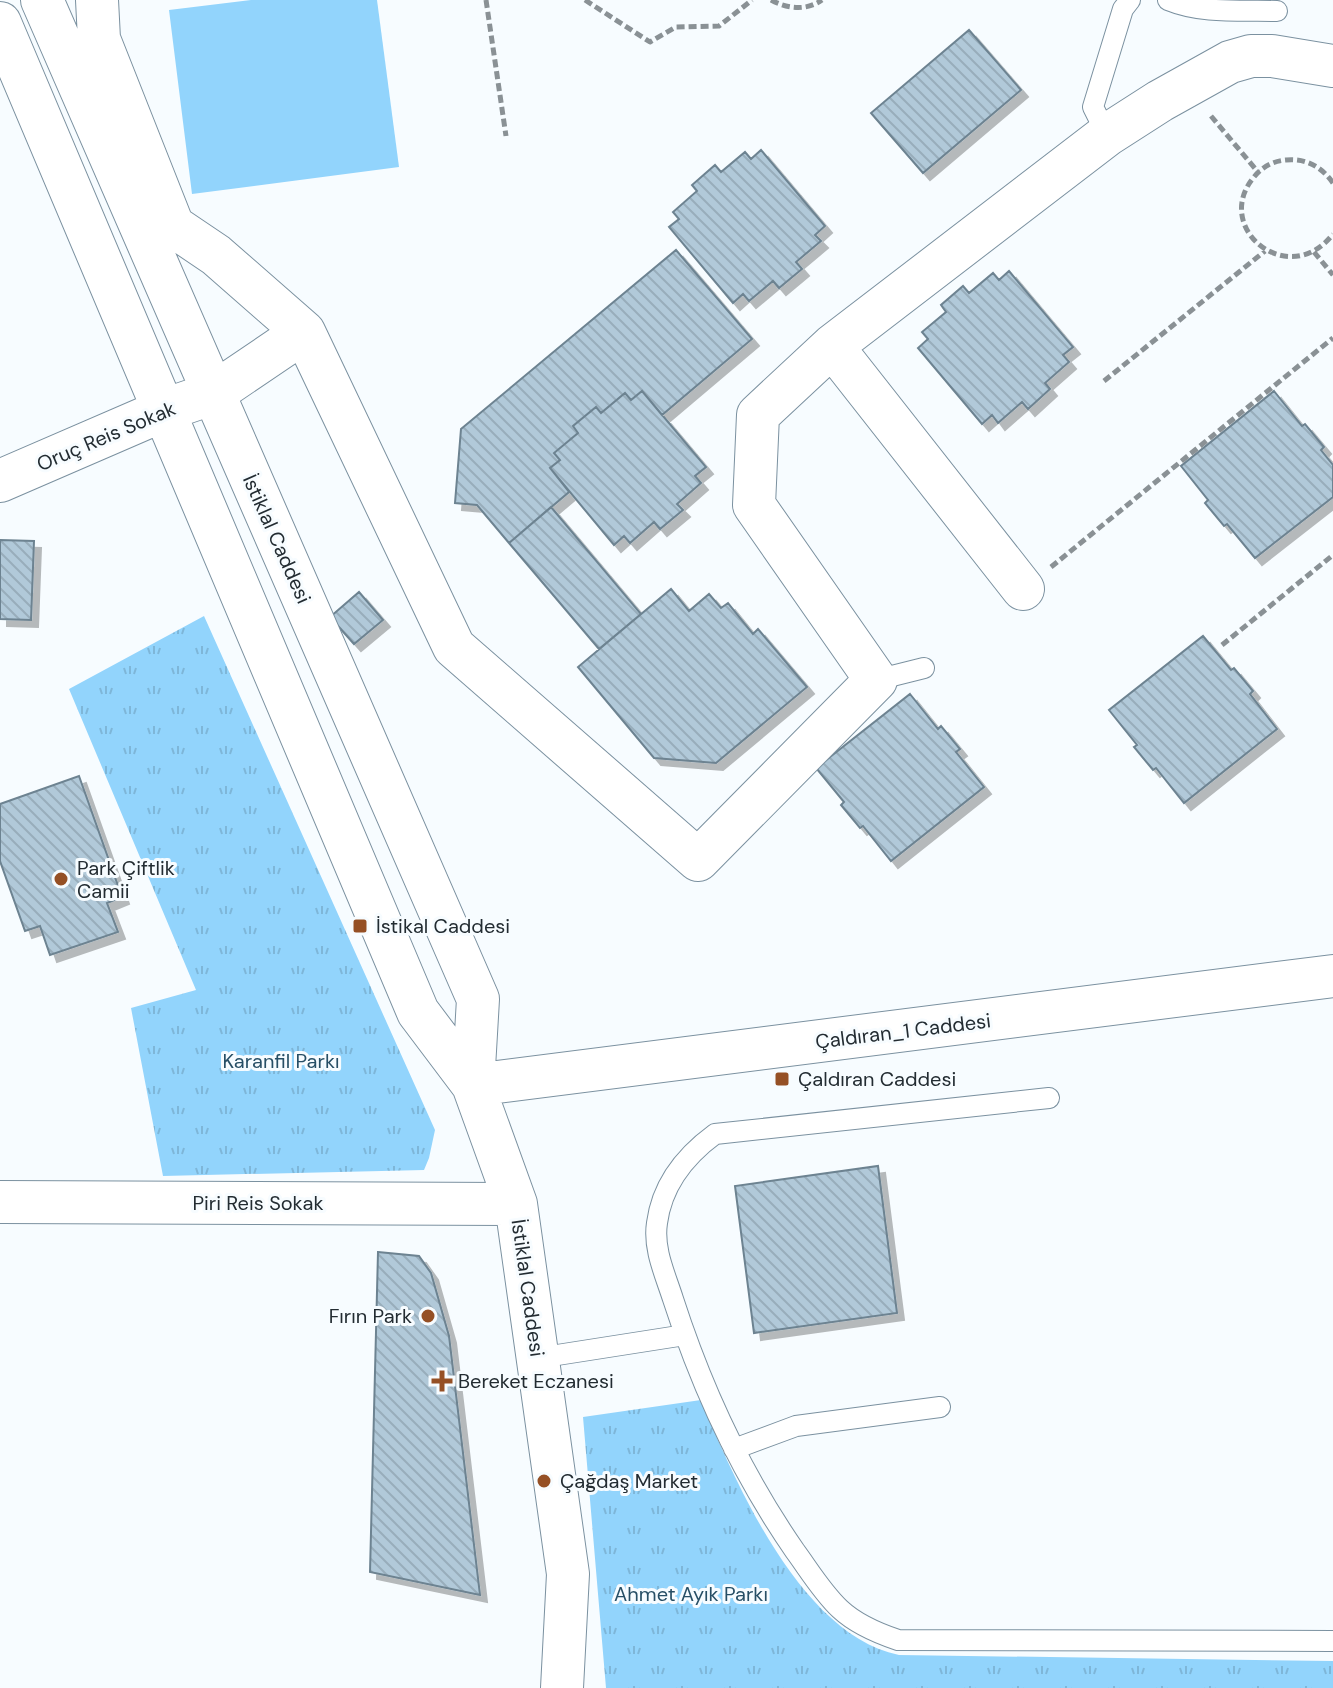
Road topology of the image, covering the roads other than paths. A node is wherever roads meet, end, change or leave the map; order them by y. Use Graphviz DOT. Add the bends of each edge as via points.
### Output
graph roads {
  1 [pos="42,0"];
  2 [pos="97,0"];
  3 [pos="1130,0"];
  4 [pos="1168,0"];
  5 [pos="0,23"];
  6 [pos="1275,27"];
  7 [pos="1333,66"];
  8 [pos="1107,135"];
  9 [pos="304,332"];
  10 [pos="832,346"];
  11 [pos="214,393"];
  12 [pos="164,410"];
  13 [pos="0,481"];
  14 [pos="1023,589"];
  15 [pos="924,668"];
  16 [pos="876,680"];
  17 [pos="1333,976"];
  18 [pos="473,1085"];
  19 [pos="1049,1098"];
  20 [pos="0,1202"];
  21 [pos="516,1204"];
  22 [pos="685,1335"];
  23 [pos="538,1358"];
  24 [pos="940,1407"];
  25 [pos="734,1449"];
  26 [pos="1333,1641"];
  27 [pos="562,1688"];
  1 -- 11 [label="street, İstiklal Caddesi"];
  2 -- 9 [label="street" via="99,39 173,226 216,255"];
  3 -- 8 [label="lane" via="1093,107"];
  4 -- 6 [label="lane"];
  5 -- 12 [label="street, İstiklal Caddesi"];
  6 -- 7 [label="street"];
  6 -- 8 [label="street" via="1251,56 1230,62"];
  8 -- 10 [label="street"];
  9 -- 11 [label="street, Oruç Reis Sokak"];
  9 -- 16 [label="street" via="454,647 698,860"];
  10 -- 14 [label="street"];
  10 -- 16 [label="street" via="758,415 754,505"];
  11 -- 12 [label="street, Oruç Reis Sokak"];
  11 -- 18 [label="street, İstiklal Caddesi" via="478,999"];
  12 -- 13 [label="street, Oruç Reis Sokak"];
  12 -- 18 [label="street, İstiklal Caddesi" via="418,1012"];
  15 -- 16 [label="lane"];
  17 -- 18 [label="street, Çaldıran_1 Caddesi"];
  18 -- 21 [label="street, İstiklal Caddesi"];
  19 -- 22 [label="lane" via="715,1134 681,1165 657,1224 656,1245"];
  20 -- 21 [label="street, Piri Reis Sokak"];
  21 -- 23 [label="street, İstiklal Caddesi"];
  22 -- 23 [label="lane"];
  22 -- 25 [label="lane"];
  23 -- 27 [label="street, İstiklal Caddesi" via="568,1574"];
  24 -- 25 [label="lane" via="796,1426"];
  25 -- 26 [label="lane" via="827,1596 859,1624 898,1640"];
}
